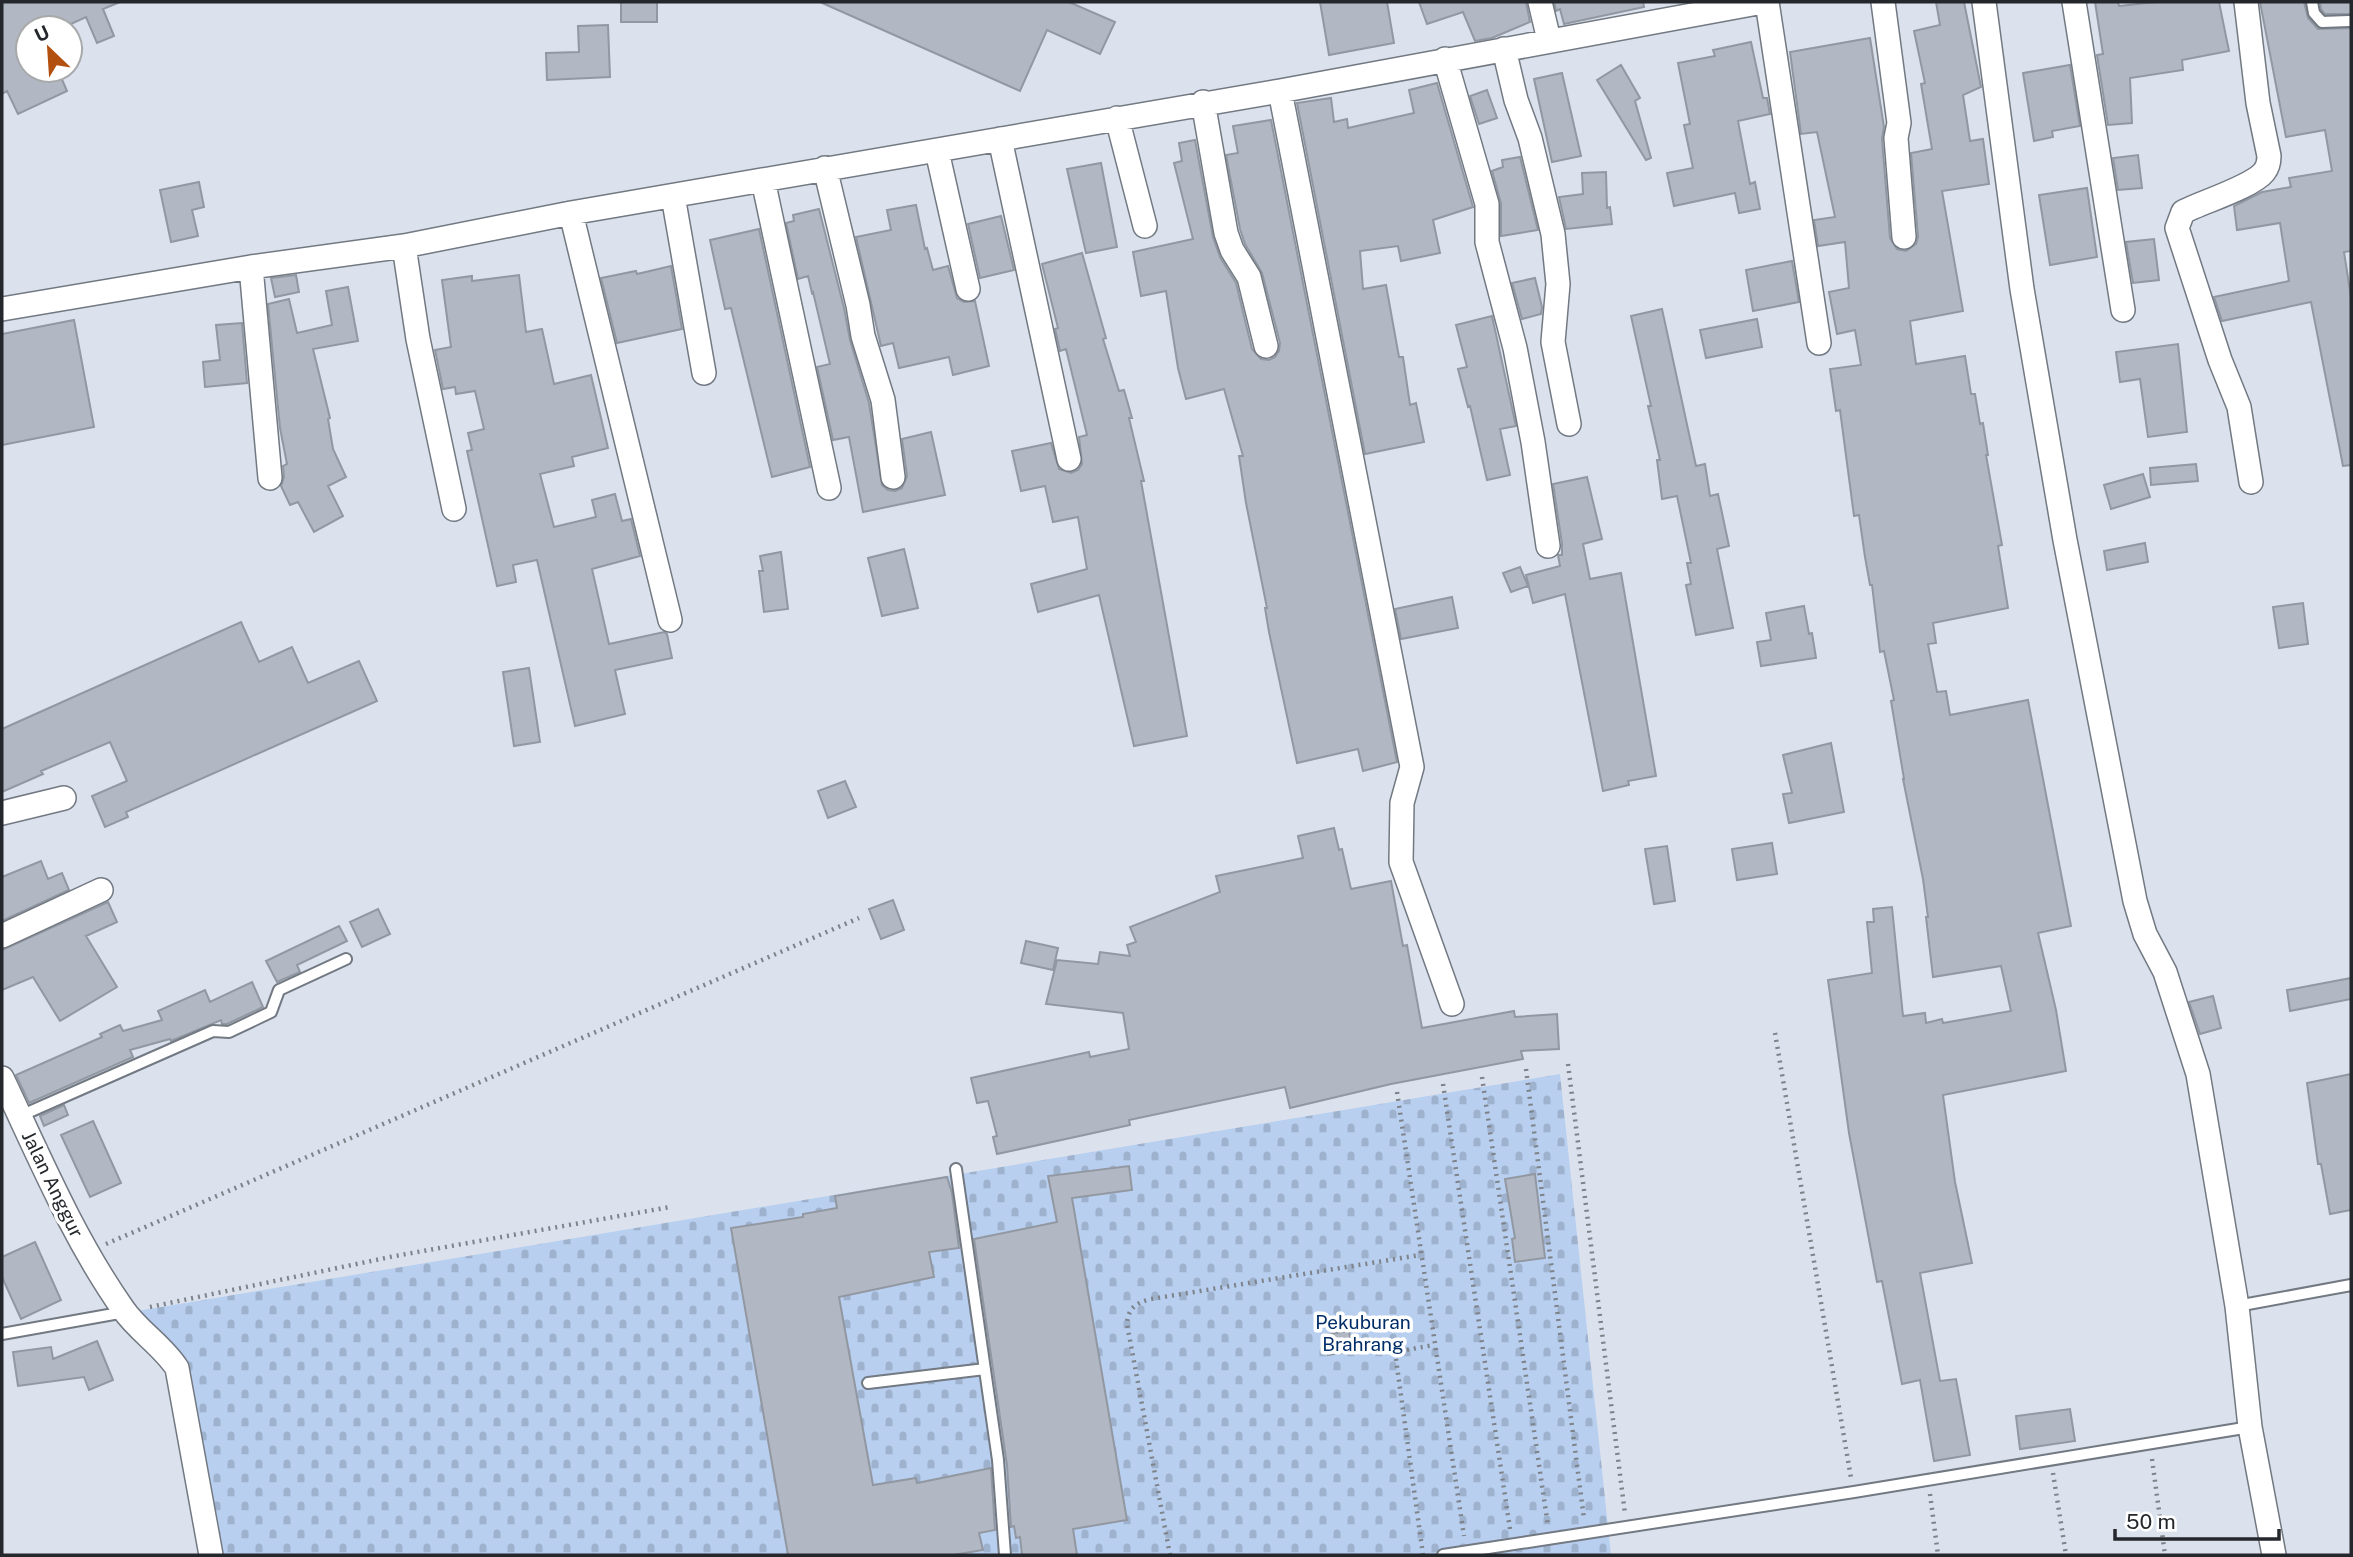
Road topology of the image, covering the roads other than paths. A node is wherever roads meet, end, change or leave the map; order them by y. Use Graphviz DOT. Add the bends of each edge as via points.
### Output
graph roads {
  1 [pos="1540,2"];
  2 [pos="1765,2"];
  3 [pos="1883,2"];
  4 [pos="1984,2"];
  5 [pos="2074,2"];
  6 [pos="2246,2"];
  7 [pos="2312,2"];
  8 [pos="2349,21"];
  9 [pos="1549,40"];
  10 [pos="1504,49"];
  11 [pos="1445,60"];
  12 [pos="1280,91"];
  13 [pos="1203,103"];
  14 [pos="1117,118"];
  15 [pos="1000,139"];
  16 [pos="937,151"];
  17 [pos="825,168"];
  18 [pos="764,180"];
  19 [pos="673,195"];
  20 [pos="571,213"];
  21 [pos="1145,226"];
  22 [pos="1904,237"];
  23 [pos="404,246"];
  24 [pos="251,267"];
  25 [pos="968,289"];
  26 [pos="2,309"];
  27 [pos="2123,310"];
  28 [pos="1819,343"];
  29 [pos="1266,346"];
  30 [pos="704,373"];
  31 [pos="1569,424"];
  32 [pos="1069,459"];
  33 [pos="893,477"];
  34 [pos="270,478"];
  35 [pos="2251,482"];
  36 [pos="829,488"];
  37 [pos="454,509"];
  38 [pos="1548,546"];
  39 [pos="670,620"];
  40 [pos="64,798"];
  41 [pos="2,813"];
  42 [pos="101,890"];
  43 [pos="2,936"];
  44 [pos="346,959"];
  45 [pos="1452,1004"];
  46 [pos="4,1090"];
  47 [pos="20,1116"];
  48 [pos="956,1169"];
  49 [pos="2351,1286"];
  50 [pos="2237,1306"];
  51 [pos="125,1312"];
  52 [pos="2,1335"];
  53 [pos="985,1369"];
  54 [pos="868,1383"];
  55 [pos="2250,1427"];
  56 [pos="211,1555"];
  57 [pos="1005,1555"];
  58 [pos="1443,1555"];
  59 [pos="2274,1555"];
  1 -- 9 [label="street"];
  2 -- 9 [label="street"];
  2 -- 28 [label="street"];
  3 -- 22 [label="street" via="1899,123 1896,138"];
  4 -- 50 [label="street" via="2027,315 2127,864 2145,934 2165,972 2198,1074"];
  5 -- 27 [label="street"];
  6 -- 35 [label="street" via="2269,156 2266,170 2254,180 2183,212 2177,228 2239,407"];
  7 -- 8 [label="lane" via="2322,22"];
  9 -- 10 [label="street"];
  10 -- 11 [label="street"];
  10 -- 31 [label="street" via="1553,234 1558,284 1553,342"];
  11 -- 12 [label="street"];
  11 -- 38 [label="street" via="1487,204 1487,242 1515,348"];
  12 -- 13 [label="street"];
  12 -- 45 [label="street" via="1412,767 1402,803 1401,862"];
  13 -- 14 [label="street"];
  13 -- 29 [label="street" via="1226,233 1249,277"];
  14 -- 15 [label="street"];
  14 -- 21 [label="street"];
  15 -- 16 [label="street"];
  15 -- 32 [label="street"];
  16 -- 17 [label="street"];
  16 -- 25 [label="street"];
  17 -- 18 [label="street"];
  17 -- 33 [label="street" via="863,336 883,400"];
  18 -- 19 [label="street"];
  18 -- 36 [label="street"];
  19 -- 20 [label="street"];
  19 -- 30 [label="street"];
  20 -- 23 [label="street"];
  20 -- 39 [label="street"];
  23 -- 24 [label="street"];
  23 -- 37 [label="street" via="418,339"];
  24 -- 26 [label="street"];
  24 -- 34 [label="street"];
  40 -- 41 [label="street"];
  42 -- 43 [label="street"];
  44 -- 47 [label="lane" via="279,990 271,1012 229,1032 213,1031"];
  46 -- 47 [label="street, Jalan Anggur"];
  47 -- 51 [label="street, Jalan Anggur" via="86,1253"];
  48 -- 53 [label="lane"];
  49 -- 50 [label="lane"];
  50 -- 55 [label="street"];
  51 -- 52 [label="lane"];
  51 -- 56 [label="street, Jalan Anggur" via="177,1368"];
  53 -- 54 [label="lane"];
  53 -- 57 [label="lane"];
  55 -- 58 [label="lane"];
  55 -- 59 [label="street"];
}
